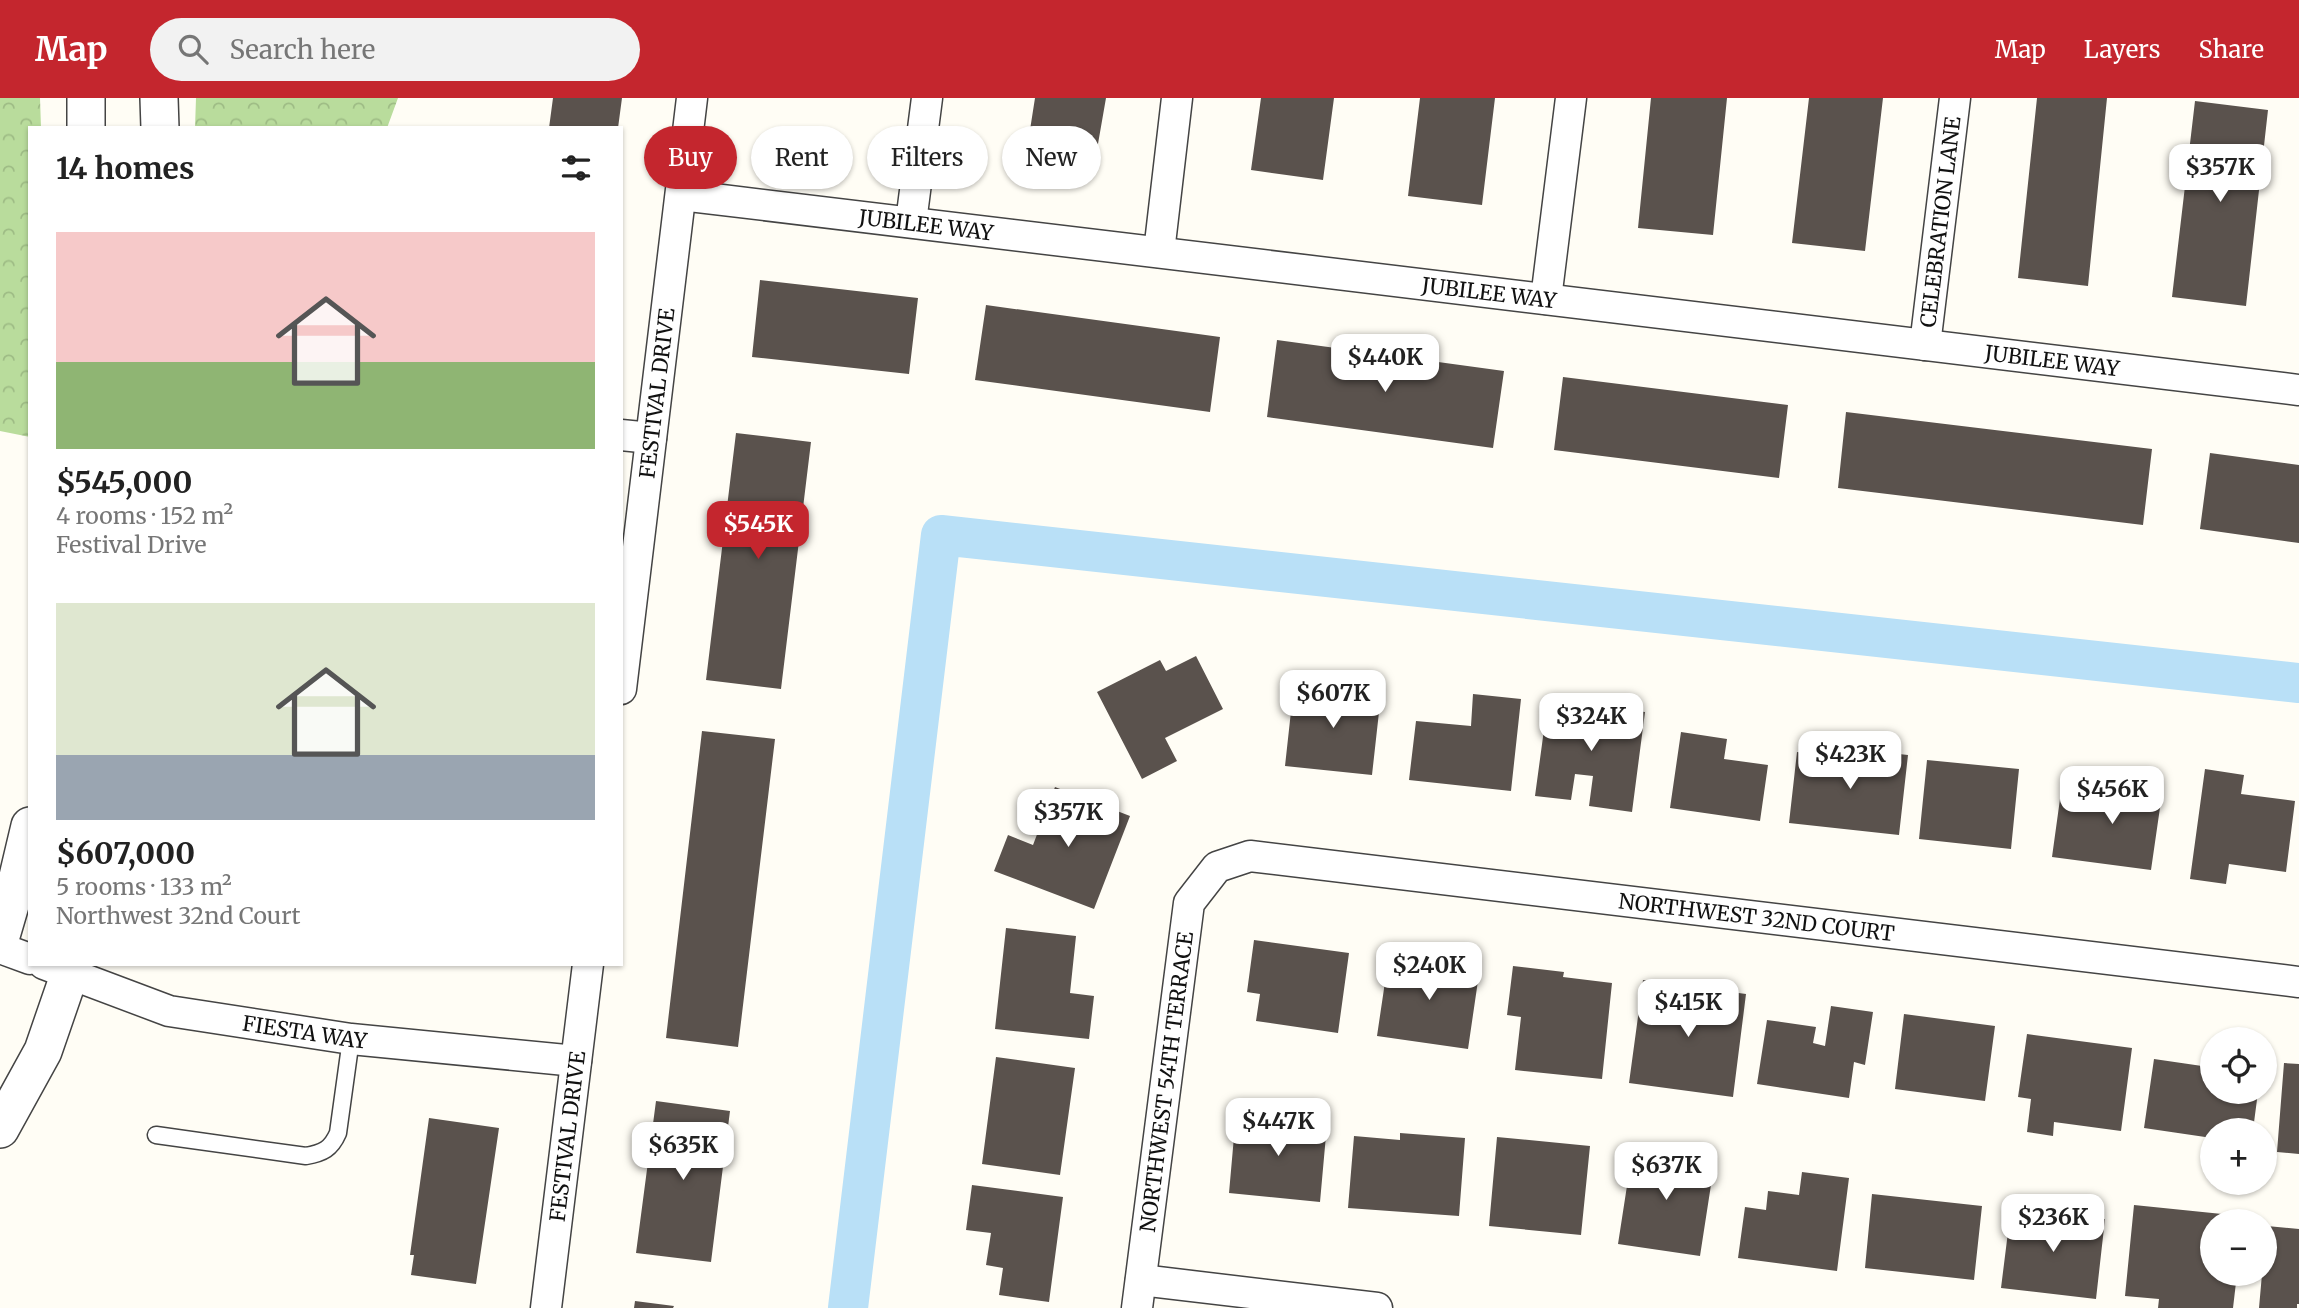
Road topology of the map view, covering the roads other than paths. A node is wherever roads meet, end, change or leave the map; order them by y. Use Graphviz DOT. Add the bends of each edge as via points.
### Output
graph roads {
  1 [pos="86,98"];
  2 [pos="159,98"];
  3 [pos="692,98"];
  4 [pos="927,98"];
  5 [pos="1177,98"];
  6 [pos="1571,98"];
  7 [pos="1955,98"];
  8 [pos="86,126"];
  9 [pos="160,126"];
  10 [pos="681,195"];
  11 [pos="911,222"];
  12 [pos="1159,252"];
  13 [pos="1546,299"];
  14 [pos="1925,345"];
  15 [pos="2299,390"];
  16 [pos="623,435"];
  17 [pos="651,438"];
  18 [pos="623,672"];
  19 [pos="28,835"];
  20 [pos="1217,867"];
  21 [pos="16,886"];
  22 [pos="0,939"];
  23 [pos="0,948"];
  24 [pos="28,958"];
  25 [pos="588,966"];
  26 [pos="63,967"];
  27 [pos="2299,982"];
  28 [pos="351,1039"];
  29 [pos="576,1061"];
  30 [pos="0,1129"];
  31 [pos="156,1135"];
  32 [pos="1139,1294"];
  33 [pos="546,1308"];
  34 [pos="1377,1308"];
  1 -- 8 [label="street"];
  2 -- 9 [label="street"];
  3 -- 10 [label="street, FESTIVAL DRIVE"];
  4 -- 11 [label="street"];
  5 -- 12 [label="street"];
  6 -- 13 [label="street"];
  7 -- 14 [label="street, CELEBRATION LANE"];
  10 -- 11 [label="street, JUBILEE WAY"];
  10 -- 17 [label="street, FESTIVAL DRIVE"];
  11 -- 12 [label="street, JUBILEE WAY"];
  12 -- 13 [label="street, JUBILEE WAY"];
  13 -- 14 [label="street, JUBILEE WAY"];
  14 -- 15 [label="street, JUBILEE WAY"];
  16 -- 17 [label="street"];
  17 -- 18 [label="street, FESTIVAL DRIVE"];
  19 -- 21 [label="street"];
  20 -- 27 [label="street, NORTHWEST 32ND COURT" via="1250,856"];
  20 -- 32 [label="street, NORTHWEST 54TH TERRACE" via="1189,903"];
  21 -- 22 [label="street"];
  23 -- 24 [label="street"];
  25 -- 29 [label="street, FESTIVAL DRIVE"];
  26 -- 28 [label="street, FIESTA WAY" via="169,1011"];
  26 -- 30 [label="street" via="43,1051"];
  28 -- 29 [label="street, FIESTA WAY"];
  28 -- 31 [label="lane" via="338,1133 323,1153 306,1156"];
  29 -- 33 [label="street, FESTIVAL DRIVE"];
  32 -- 34 [label="street"];
}
